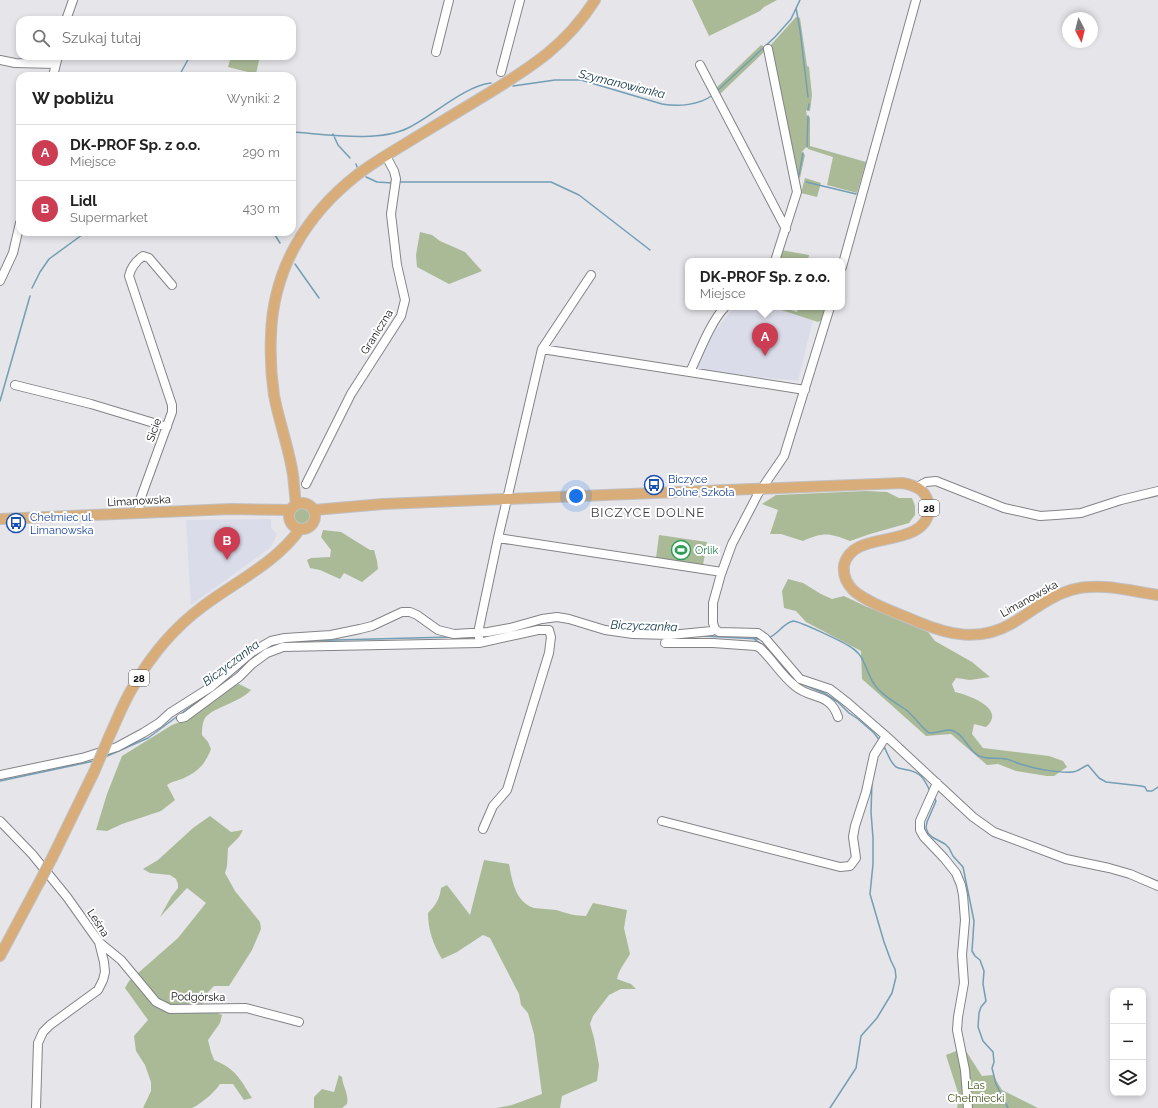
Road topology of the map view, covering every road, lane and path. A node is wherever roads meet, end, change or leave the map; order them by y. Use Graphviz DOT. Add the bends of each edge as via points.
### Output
graph roads {
  1 [pos="73,0"];
  2 [pos="449,0"];
  3 [pos="520,0"];
  4 [pos="595,0"];
  5 [pos="916,0"];
  6 [pos="67,16"];
  7 [pos="768,49"];
  8 [pos="436,52"];
  9 [pos="0,60"];
  10 [pos="57,60"];
  11 [pos="700,65"];
  12 [pos="54,72"];
  13 [pos="501,72"];
  14 [pos="386,156"];
  15 [pos="786,229"];
  16 [pos="17,236"];
  17 [pos="776,258"];
  18 [pos="844,258"];
  19 [pos="591,275"];
  20 [pos="0,281"];
  21 [pos="172,286"];
  22 [pos="722,310"];
  23 [pos="829,310"];
  24 [pos="542,349"];
  25 [pos="690,372"];
  26 [pos="15,385"];
  27 [pos="805,390"];
  28 [pos="167,427"];
  29 [pos="306,484"];
  30 [pos="917,487"];
  31 [pos="762,488"];
  32 [pos="1158,492"];
  33 [pos="507,499"];
  34 [pos="139,513"];
  35 [pos="314,514"];
  36 [pos="295,515"];
  37 [pos="0,519"];
  38 [pos="498,538"];
  39 [pos="722,572"];
  40 [pos="1158,595"];
  41 [pos="478,633"];
  42 [pos="713,635"];
  43 [pos="479,643"];
  44 [pos="665,643"];
  45 [pos="800,679"];
  46 [pos="796,688"];
  47 [pos="838,717"];
  48 [pos="181,718"];
  49 [pos="883,742"];
  50 [pos="0,775"];
  51 [pos="934,790"];
  52 [pos="0,821"];
  53 [pos="662,821"];
  54 [pos="483,830"];
  55 [pos="1158,886"];
  56 [pos="98,942"];
  57 [pos="0,956"];
  58 [pos="299,1022"];
  59 [pos="36,1108"];
  60 [pos="968,1108"];
  1 -- 6 [label="street"];
  2 -- 8 [label="street"];
  3 -- 13 [label="street"];
  4 -- 14 [label="main road" via="570,33 552,51"];
  5 -- 18 [label="street"];
  7 -- 15 [label="street" via="797,189"];
  9 -- 10 [label="street" via="15,63"];
  10 -- 12 [label="street"];
  11 -- 15 [label="street"];
  14 -- 29 [label="street, Graniczna" via="396,179 391,214 397,265 405,300 403,311 352,394"];
  14 -- 36 [label="main road" via="349,181 320,210 294,248 277,294 270,334 272,374 274,394 293,475"];
  15 -- 17 [label="street"];
  16 -- 20 [label="street" via="13,253"];
  19 -- 24 [label="street"];
  21 -- 28 [label="street, Sicie" via="149,258 143,256 131,268 129,276 172,405"];
  22 -- 25 [label="street"];
  23 -- 27 [label="street"];
  24 -- 25 [label="street"];
  24 -- 33 [label="street"];
  25 -- 27 [label="street"];
  26 -- 28 [label="street"];
  27 -- 31 [label="street" via="783,460"];
  28 -- 34 [label="street, Sicie" via="140,500"];
  30 -- 31 [label="main road, 28" via="892,483"];
  30 -- 32 [label="street" via="926,482 936,481 1004,508 1040,516 1081,512"];
  30 -- 40 [label="main road, Limanowska / 28" via="929,506 927,517 921,527 908,534 860,547 849,554 844,565 845,576 851,588 891,610 943,631 974,635 1004,628 1053,597 1082,588 1113,588"];
  31 -- 33 [label="main road, 28"];
  31 -- 39 [label="street" via="732,544"];
  33 -- 35 [label="main road, 28" via="383,504"];
  33 -- 38 [label="street"];
  34 -- 36 [label="main road, Limanowska" via="256,509"];
  34 -- 37 [label="main road, Limanowska"];
  35 -- 36 [label="main road, Limanowska" via="309,505"];
  35 -- 36 [label="main road, 28" via="311,526 306,529"];
  36 -- 57 [label="main road, 28, bridge" via="286,544 268,560 201,607 158,650 143,671 129,695 52,858"];
  38 -- 39 [label="street"];
  38 -- 41 [label="street"];
  39 -- 42 [label="street" via="713,603"];
  41 -- 42 [label="street" via="557,617 605,630 634,634"];
  41 -- 43 [label="street"];
  41 -- 50 [label="street" via="445,632 417,615 402,612 360,629 271,641 252,652 211,687 159,723 117,746 82,758"];
  42 -- 44 [label="street"];
  42 -- 45 [label="street" via="719,632 758,633"];
  42 -- 46 [label="street" via="760,648"];
  43 -- 48 [label="street" via="283,647 267,653"];
  43 -- 54 [label="street" via="538,630 549,630 551,637 550,653 507,790 493,806"];
  45 -- 46 [label="street"];
  45 -- 49 [label="street" via="830,689"];
  46 -- 47 [label="street" via="828,701 836,710"];
  49 -- 51 [label="street"];
  49 -- 53 [label="street" via="874,755 866,792 854,826 856,858 850,866 840,867"];
  51 -- 55 [label="street" via="994,832 1066,859 1130,874"];
  51 -- 60 [label="street" via="920,821 920,830 956,873 961,885 965,934 962,955 964,983 957,1030 965,1070"];
  52 -- 56 [label="street, Leśna" via="67,897"];
  56 -- 58 [label="street, Podgórska" via="121,960 156,1002 170,1009 246,1008"];
  56 -- 59 [label="street, Leśna" via="105,972 98,990 50,1025 38,1043"];
}
